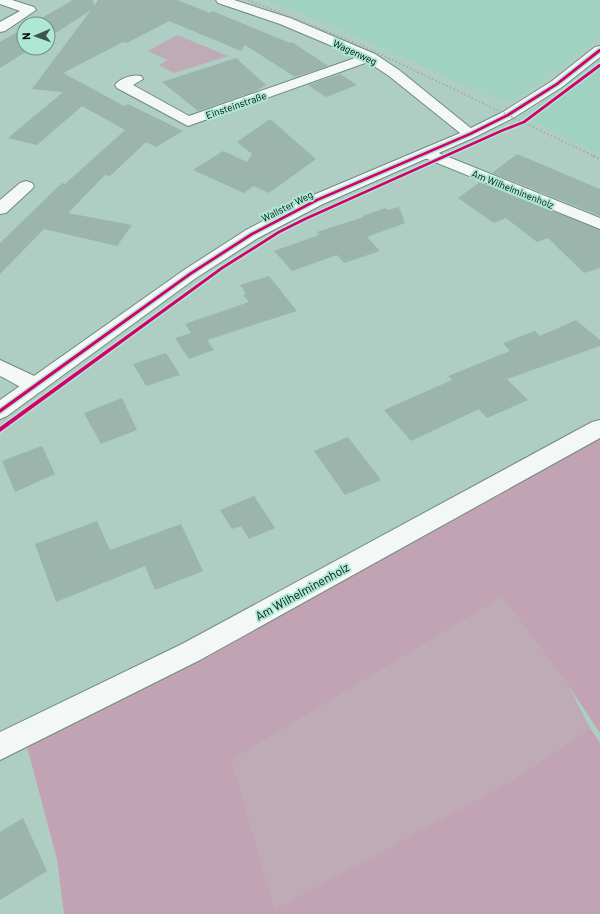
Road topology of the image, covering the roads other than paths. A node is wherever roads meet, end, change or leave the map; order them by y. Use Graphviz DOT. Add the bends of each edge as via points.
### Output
graph roads {
  1 [pos="0,0"];
  2 [pos="222,0"];
  3 [pos="0,28"];
  4 [pos="600,50"];
  5 [pos="370,57"];
  6 [pos="136,78"];
  7 [pos="470,134"];
  8 [pos="426,153"];
  9 [pos="26,186"];
  10 [pos="0,209"];
  11 [pos="600,224"];
  12 [pos="0,367"];
  13 [pos="36,385"];
  14 [pos="0,411"];
  15 [pos="600,428"];
  16 [pos="0,746"];
  1 -- 3 [label="street" via="30,10"];
  2 -- 5 [label="street, Wagenweg" via="285,21"];
  4 -- 7 [label="street, Wallster Weg" via="533,101"];
  5 -- 6 [label="street, Einsteinstraße" via="188,122 122,86"];
  5 -- 7 [label="street, Wagenweg"];
  7 -- 8 [label="street, Wallster Weg"];
  8 -- 11 [label="street, Am Wilhelminenholz"];
  8 -- 13 [label="street, Wallster Weg" via="317,200 252,234 190,274"];
  9 -- 10 [label="street"];
  12 -- 13 [label="street"];
  13 -- 14 [label="street, Wallster Weg"];
  15 -- 16 [label="street, Am Wilhelminenholz" via="191,652"];
}
